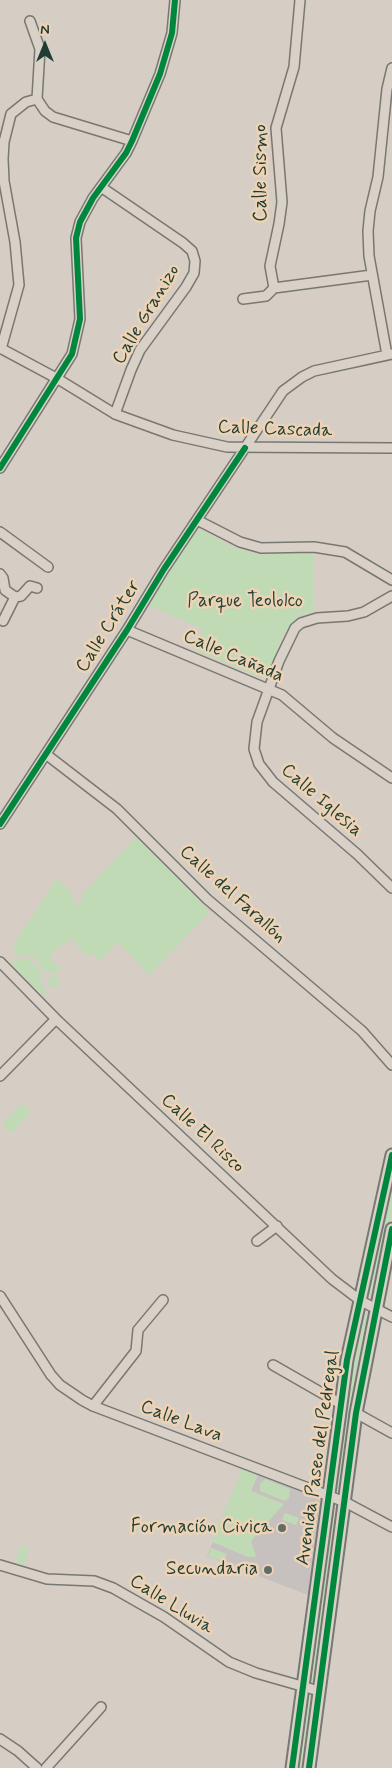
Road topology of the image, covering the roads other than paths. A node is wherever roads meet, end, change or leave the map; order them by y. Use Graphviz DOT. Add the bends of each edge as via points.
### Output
graph roads {
  1 [pos="175,0"];
  2 [pos="300,0"];
  3 [pos="30,21"];
  4 [pos="392,68"];
  5 [pos="37,99"];
  6 [pos="132,141"];
  7 [pos="101,187"];
  8 [pos="372,275"];
  9 [pos="274,288"];
  10 [pos="243,299"];
  11 [pos="0,349"];
  12 [pos="390,354"];
  13 [pos="58,379"];
  14 [pos="115,414"];
  15 [pos="246,448"];
  16 [pos="392,448"];
  17 [pos="0,468"];
  18 [pos="197,520"];
  19 [pos="0,532"];
  20 [pos="48,567"];
  21 [pos="0,574"];
  22 [pos="392,580"];
  23 [pos="37,588"];
  24 [pos="392,596"];
  25 [pos="15,597"];
  26 [pos="3,621"];
  27 [pos="127,630"];
  28 [pos="269,689"];
  29 [pos="46,755"];
  30 [pos="392,778"];
  31 [pos="0,824"];
  32 [pos="392,888"];
  33 [pos="0,962"];
  34 [pos="56,1018"];
  35 [pos="392,1065"];
  36 [pos="0,1076"];
  37 [pos="392,1155"];
  38 [pos="277,1226"];
  39 [pos="392,1229"];
  40 [pos="257,1241"];
  41 [pos="0,1296"];
  42 [pos="163,1300"];
  43 [pos="361,1301"];
  44 [pos="375,1310"];
  45 [pos="392,1317"];
  46 [pos="272,1365"];
  47 [pos="341,1404"];
  48 [pos="93,1406"];
  49 [pos="356,1413"];
  50 [pos="392,1433"];
  51 [pos="328,1496"];
  52 [pos="345,1502"];
  53 [pos="392,1527"];
  54 [pos="0,1565"];
  55 [pos="302,1687"];
  56 [pos="319,1691"];
  57 [pos="101,1708"];
  58 [pos="0,1739"];
  59 [pos="37,1768"];
  60 [pos="46,1768"];
  61 [pos="292,1768"];
  62 [pos="309,1768"];
  1 -- 6 [label="street" via="172,33 162,66"];
  2 -- 9 [label="street, Calle Sismo" via="294,67 276,128 282,202 270,266"];
  3 -- 5 [label="street" via="40,49"];
  4 -- 8 [label="street" via="381,130 378,177 370,210 368,231"];
  5 -- 6 [label="street" via="53,117"];
  5 -- 11 [label="street" via="26,102 11,114 4,142 4,181 16,242 19,285"];
  6 -- 7 [label="street"];
  7 -- 13 [label="street" via="85,211 76,238 80,319 72,354"];
  7 -- 14 [label="street, Calle Granizo" via="183,243 192,251 195,261 194,273 186,287 140,350"];
  8 -- 9 [label="street"];
  8 -- 12 [label="street"];
  9 -- 10 [label="street" via="266,296"];
  11 -- 13 [label="street, Calle Cascada"];
  12 -- 15 [label="street, Calle Cráter" via="302,376 283,391"];
  13 -- 14 [label="street, Calle Cascada"];
  13 -- 17 [label="street"];
  14 -- 15 [label="street, Calle Cascada" via="173,435"];
  15 -- 16 [label="street, Calle Cascada"];
  15 -- 18 [label="street, Calle Cráter"];
  18 -- 22 [label="street" via="240,542 261,548 314,547 344,552"];
  18 -- 27 [label="street, Calle Cráter"];
  19 -- 20 [label="street"];
  21 -- 25 [label="street" via="6,590"];
  23 -- 25 [label="street" via="30,586 21,596"];
  24 -- 28 [label="street, Calle Iglesia" via="364,612 301,623 289,636"];
  25 -- 26 [label="street"];
  27 -- 28 [label="street, Calle Cañada"];
  27 -- 29 [label="street, Calle Cráter"];
  28 -- 30 [label="street, Calle Cañada" via="282,695 354,754"];
  28 -- 32 [label="street, Calle Iglesia" via="254,735 259,764 273,782"];
  29 -- 31 [label="street, Calle Cráter"];
  29 -- 35 [label="street, Calle del Farallón" via="117,809 207,899 362,1031"];
  33 -- 34 [label="street, Calle El Risco"];
  34 -- 36 [label="street"];
  34 -- 38 [label="street, Calle El Risco"];
  37 -- 43 [label="main road, Avenida Paseo del Pedregal"];
  38 -- 40 [label="street"];
  38 -- 43 [label="street, Calle El Risco"];
  39 -- 44 [label="main road, Avenida Paseo del Pedregal"];
  41 -- 48 [label="street, Calle Lava" via="51,1376"];
  42 -- 48 [label="street" via="138,1330 136,1351"];
  43 -- 44 [label="street, Calle El Risco"];
  43 -- 47 [label="main road, Avenida Paseo del Pedregal"];
  44 -- 45 [label="street, Calle El Risco"];
  44 -- 49 [label="main road, Avenida Paseo del Pedregal"];
  46 -- 47 [label="street"];
  47 -- 51 [label="main road, Avenida Paseo del Pedregal"];
  48 -- 51 [label="street, Calle Lava"];
  49 -- 50 [label="street"];
  49 -- 52 [label="main road, Avenida Paseo del Pedregal"];
  51 -- 52 [label="street, Calle Lava"];
  51 -- 55 [label="main road, Avenida Paseo del Pedregal"];
  52 -- 53 [label="street, Calle Lava"];
  52 -- 56 [label="main road, Avenida Paseo del Pedregal"];
  54 -- 55 [label="street, Calle Lluvia" via="47,1579 94,1581 113,1588 229,1662"];
  55 -- 56 [label="street, Calle Lluvia"];
  55 -- 61 [label="main road, Avenida Paseo del Pedregal"];
  56 -- 62 [label="main road, Avenida Paseo del Pedregal"];
  57 -- 60 [label="street"];
  58 -- 59 [label="street"];
}
